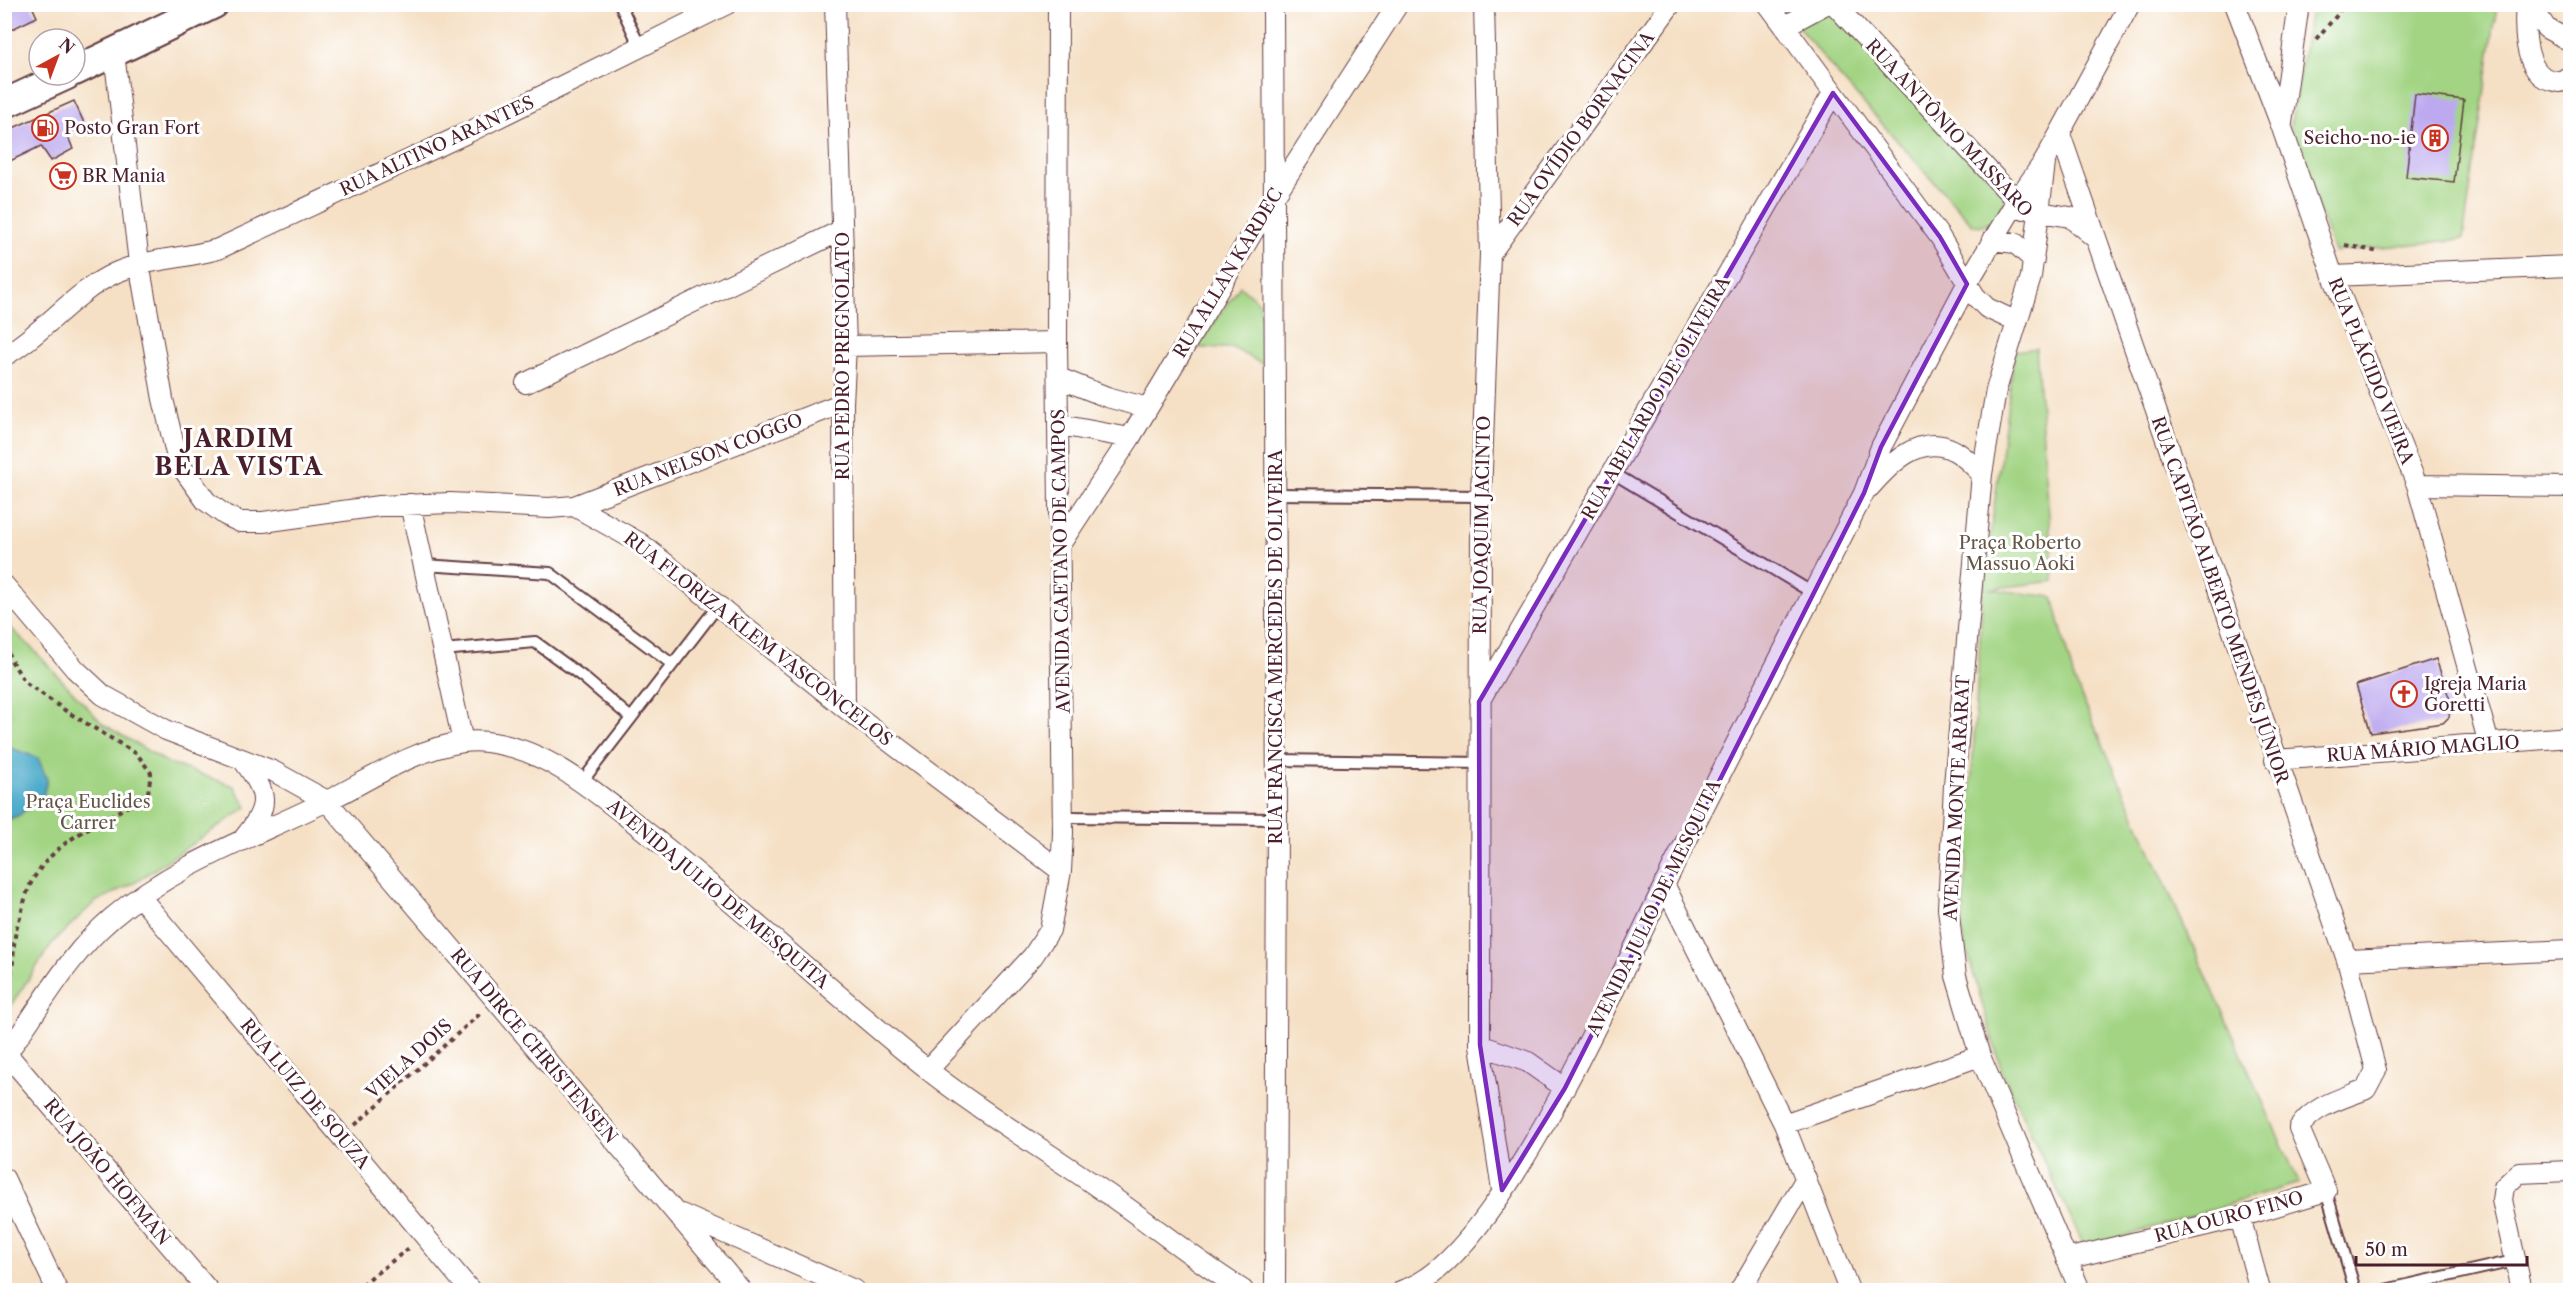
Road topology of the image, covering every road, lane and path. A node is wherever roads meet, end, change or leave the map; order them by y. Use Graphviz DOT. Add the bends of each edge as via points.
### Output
graph roads {
  1 [pos="214,4"];
  2 [pos="620,4"];
  3 [pos="727,4"];
  4 [pos="836,4"];
  5 [pos="1058,4"];
  6 [pos="1273,4"];
  7 [pos="1398,4"];
  8 [pos="1671,4"];
  9 [pos="1768,4"];
  10 [pos="1826,4"];
  11 [pos="1834,4"];
  12 [pos="2130,4"];
  13 [pos="2235,4"];
  14 [pos="2299,4"];
  15 [pos="2342,4"];
  16 [pos="2528,4"];
  17 [pos="1481,9"];
  18 [pos="1785,26"];
  19 [pos="2311,36"];
  20 [pos="2571,41"];
  21 [pos="640,47"];
  22 [pos="114,53"];
  23 [pos="87,65"];
  24 [pos="2571,76"];
  25 [pos="41,87"];
  26 [pos="1833,93"];
  27 [pos="4,104"];
  28 [pos="2281,125"];
  29 [pos="2060,134"];
  30 [pos="2045,160"];
  31 [pos="1275,195"];
  32 [pos="2017,200"];
  33 [pos="2039,218"];
  34 [pos="842,230"];
  35 [pos="2096,239"];
  36 [pos="1992,240"];
  37 [pos="2339,244"];
  38 [pos="2384,253"];
  39 [pos="1490,254"];
  40 [pos="2034,260"];
  41 [pos="139,263"];
  42 [pos="2571,266"];
  43 [pos="2333,276"];
  44 [pos="1967,284"];
  45 [pos="2017,322"];
  46 [pos="1057,342"];
  47 [pos="846,346"];
  48 [pos="4,356"];
  49 [pos="1059,378"];
  50 [pos="526,383"];
  51 [pos="843,403"];
  52 [pos="1148,408"];
  53 [pos="1060,425"];
  54 [pos="1130,438"];
  55 [pos="1613,473"];
  56 [pos="1982,474"];
  57 [pos="2417,485"];
  58 [pos="2571,487"];
  59 [pos="1864,493"];
  60 [pos="1276,494"];
  61 [pos="1481,496"];
  62 [pos="410,504"];
  63 [pos="574,506"];
  64 [pos="1061,543"];
  65 [pos="424,565"];
  66 [pos="4,585"];
  67 [pos="1813,593"];
  68 [pos="717,607"];
  69 [pos="4,644"];
  70 [pos="442,650"];
  71 [pos="672,664"];
  72 [pos="1479,702"];
  73 [pos="845,708"];
  74 [pos="630,718"];
  75 [pos="2571,737"];
  76 [pos="463,742"];
  77 [pos="2489,744"];
  78 [pos="243,760"];
  79 [pos="1277,760"];
  80 [pos="2275,760"];
  81 [pos="1482,763"];
  82 [pos="581,783"];
  83 [pos="327,801"];
  84 [pos="1063,818"];
  85 [pos="1277,819"];
  86 [pos="242,840"];
  87 [pos="1061,871"];
  88 [pos="1664,884"];
  89 [pos="141,898"];
  90 [pos="2571,950"];
  91 [pos="2347,960"];
  92 [pos="4,990"];
  93 [pos="495,1000"];
  94 [pos="1480,1045"];
  95 [pos="6,1056"];
  96 [pos="1980,1056"];
  97 [pos="928,1070"];
  98 [pos="1565,1088"];
  99 [pos="1784,1124"];
  100 [pos="342,1138"];
  101 [pos="2571,1171"];
  102 [pos="4,1178"];
  103 [pos="1806,1178"];
  104 [pos="1502,1190"];
  105 [pos="2326,1191"];
  106 [pos="676,1212"];
  107 [pos="2240,1217"];
  108 [pos="425,1236"];
  109 [pos="2066,1259"];
  110 [pos="2514,1261"];
  111 [pos="57,1290"];
  112 [pos="208,1290"];
  113 [pos="355,1290"];
  114 [pos="470,1290"];
  115 [pos="741,1290"];
  116 [pos="854,1290"];
  117 [pos="1243,1290"];
  118 [pos="1275,1290"];
  119 [pos="1409,1290"];
  120 [pos="1740,1290"];
  121 [pos="1849,1290"];
  122 [pos="2080,1290"];
  123 [pos="2260,1290"];
  124 [pos="2355,1290"];
  125 [pos="2385,1290"];
  126 [pos="2522,1290"];
  1 -- 22 [label="main road"];
  2 -- 21 [label="lane"];
  3 -- 21 [label="street, RUA ALTINO ARANTES"];
  4 -- 34 [label="street, RUA PEDRO PREGNOLATO"];
  5 -- 46 [label="street, AVENIDA CAETANO DE CAMPOS"];
  6 -- 31 [label="street, RUA FRANCISCA MERCEDES DE OLIVEIRA"];
  7 -- 31 [label="street, RUA ALLAN KARDEC"];
  8 -- 39 [label="street, RUA OVÍDIO BORNACINA"];
  9 -- 18 [label="street"];
  10 -- 18 [label="street"];
  11 -- 32 [label="street, RUA ANTÔNIO MASSARO"];
  12 -- 29 [label="street, AVENIDA JULIO DE MESQUITA"];
  13 -- 28 [label="street, RUA PLÁCIDO VIEIRA"];
  14 -- 28 [label="street"];
  15 -- 19 [label="path" via="2310,47"];
  16 -- 20 [label="street" via="2546,28"];
  16 -- 24 [label="street" via="2524,25 2533,65 2545,78 2560,82"];
  17 -- 39 [label="street, RUA JOAQUIM JACINTO"];
  18 -- 26 [label="street"];
  21 -- 41 [label="street, RUA ALTINO ARANTES" via="470,132 218,249"];
  22 -- 23 [label="main road"];
  22 -- 41 [label="street"];
  25 -- 27 [label="main road"];
  26 -- 44 [label="street" via="1940,237"];
  26 -- 55 [label="street, RUA ABELARDO DE OLIVEIRA"];
  28 -- 43 [label="street, RUA PLÁCIDO VIEIRA"];
  29 -- 30 [label="street, AVENIDA JULIO DE MESQUITA"];
  29 -- 35 [label="street, RUA CAPITÃO ALBERTO MENDES JÚNIOR"];
  30 -- 32 [label="street, AVENIDA JULIO DE MESQUITA"];
  30 -- 33 [label="street, AVENIDA MONTE ARARAT"];
  31 -- 52 [label="street, RUA ALLAN KARDEC"];
  31 -- 60 [label="street, RUA FRANCISCA MERCEDES DE OLIVEIRA"];
  32 -- 33 [label="street, RUA ANTÔNIO MASSARO"];
  32 -- 36 [label="street, AVENIDA JULIO DE MESQUITA"];
  33 -- 35 [label="street" via="2070,217"];
  33 -- 40 [label="street, AVENIDA MONTE ARARAT"];
  34 -- 47 [label="street, RUA PEDRO PREGNOLATO"];
  34 -- 50 [label="street"];
  35 -- 80 [label="street, RUA CAPITÃO ALBERTO MENDES JÚNIOR"];
  36 -- 40 [label="street" via="2015,243"];
  36 -- 44 [label="street, AVENIDA JULIO DE MESQUITA"];
  37 -- 38 [label="path"];
  39 -- 61 [label="street, RUA JOAQUIM JACINTO"];
  40 -- 45 [label="street, AVENIDA MONTE ARARAT"];
  41 -- 48 [label="street, RUA ALTINO ARANTES" via="113,274"];
  41 -- 62 [label="street" via="178,462 206,501 240,522"];
  42 -- 43 [label="street"];
  43 -- 57 [label="street, RUA PLÁCIDO VIEIRA"];
  44 -- 45 [label="street" via="1987,308"];
  44 -- 59 [label="street, AVENIDA JULIO DE MESQUITA" via="1881,447"];
  45 -- 56 [label="street, AVENIDA MONTE ARARAT" via="1996,390"];
  46 -- 47 [label="street"];
  46 -- 49 [label="street, AVENIDA CAETANO DE CAMPOS"];
  47 -- 51 [label="street, RUA PEDRO PREGNOLATO"];
  49 -- 52 [label="street"];
  49 -- 53 [label="street, AVENIDA CAETANO DE CAMPOS"];
  51 -- 63 [label="street, RUA NELSON COGGO"];
  51 -- 73 [label="street, RUA PEDRO PREGNOLATO"];
  52 -- 54 [label="street, RUA ALLAN KARDEC"];
  53 -- 54 [label="street"];
  53 -- 64 [label="street, AVENIDA CAETANO DE CAMPOS"];
  54 -- 64 [label="street, RUA ALLAN KARDEC"];
  55 -- 67 [label="lane"];
  55 -- 72 [label="street, RUA ABELARDO DE OLIVEIRA"];
  56 -- 59 [label="street, AVENIDA JULIO DE MESQUITA" via="1952,449 1924,447 1899,457"];
  56 -- 96 [label="street, AVENIDA MONTE ARARAT" via="1954,785 1948,908 1956,976"];
  57 -- 58 [label="street"];
  57 -- 77 [label="street, RUA PLÁCIDO VIEIRA"];
  59 -- 67 [label="street, AVENIDA JULIO DE MESQUITA"];
  60 -- 61 [label="lane"];
  60 -- 79 [label="street, RUA FRANCISCA MERCEDES DE OLIVEIRA"];
  61 -- 72 [label="street, RUA JOAQUIM JACINTO"];
  62 -- 63 [label="street"];
  62 -- 65 [label="street"];
  63 -- 68 [label="street, RUA FLORIZA KLEM VASCONCELOS" via="640,543"];
  64 -- 84 [label="street, AVENIDA CAETANO DE CAMPOS"];
  65 -- 70 [label="street"];
  65 -- 71 [label="lane" via="550,573"];
  66 -- 78 [label="street" via="75,669 104,695 166,730"];
  67 -- 88 [label="street, AVENIDA JULIO DE MESQUITA"];
  68 -- 71 [label="lane"];
  68 -- 73 [label="street, RUA FLORIZA KLEM VASCONCELOS"];
  69 -- 92 [label="path" via="26,682 137,754 151,772 148,793 132,806 72,837 34,876 15,932 12,980"];
  70 -- 74 [label="lane" via="534,642"];
  70 -- 76 [label="street"];
  71 -- 74 [label="lane"];
  72 -- 81 [label="street, RUA JOAQUIM JACINTO"];
  73 -- 87 [label="street, RUA FLORIZA KLEM VASCONCELOS"];
  74 -- 82 [label="lane"];
  75 -- 77 [label="street, RUA MÁRIO MAGLIO"];
  76 -- 82 [label="street, AVENIDA JULIO DE MESQUITA" via="494,743 528,753"];
  76 -- 83 [label="street, AVENIDA JULIO DE MESQUITA" via="413,757"];
  77 -- 80 [label="street, RUA MÁRIO MAGLIO"];
  78 -- 83 [label="street" via="273,771"];
  78 -- 86 [label="street" via="261,785 264,805"];
  79 -- 81 [label="lane"];
  79 -- 85 [label="street, RUA FRANCISCA MERCEDES DE OLIVEIRA"];
  80 -- 91 [label="street, RUA CAPITÃO ALBERTO MENDES JÚNIOR"];
  81 -- 94 [label="street, RUA JOAQUIM JACINTO"];
  82 -- 97 [label="street, AVENIDA JULIO DE MESQUITA" via="695,870"];
  83 -- 86 [label="street, AVENIDA JULIO DE MESQUITA"];
  83 -- 93 [label="street, RUA DIRCE CHRISTENSEN"];
  84 -- 85 [label="lane"];
  84 -- 87 [label="street, AVENIDA CAETANO DE CAMPOS"];
  85 -- 118 [label="street, RUA FRANCISCA MERCEDES DE OLIVEIRA"];
  86 -- 89 [label="street, AVENIDA JULIO DE MESQUITA" via="185,869"];
  87 -- 97 [label="street, AVENIDA CAETANO DE CAMPOS" via="1050,930 1034,957"];
  88 -- 98 [label="street, AVENIDA JULIO DE MESQUITA"];
  88 -- 99 [label="street"];
  89 -- 95 [label="street, AVENIDA JULIO DE MESQUITA" via="113,917 78,952 48,990"];
  89 -- 100 [label="street, RUA LUIZ DE SOUZA"];
  90 -- 91 [label="street"];
  91 -- 105 [label="street, RUA OURO FINO" via="2376,1070 2366,1089 2320,1107 2299,1128"];
  93 -- 100 [label="path, VIELA DOIS"];
  93 -- 106 [label="street, RUA DIRCE CHRISTENSEN"];
  94 -- 98 [label="street" via="1528,1062"];
  94 -- 104 [label="street, RUA JOAQUIM JACINTO"];
  95 -- 112 [label="street, RUA JOÃO HOFMAN"];
  96 -- 99 [label="street"];
  96 -- 109 [label="street, AVENIDA MONTE ARARAT"];
  97 -- 117 [label="street, AVENIDA JULIO DE MESQUITA"];
  98 -- 104 [label="street, AVENIDA JULIO DE MESQUITA"];
  99 -- 103 [label="street"];
  100 -- 108 [label="street, RUA LUIZ DE SOUZA"];
  101 -- 110 [label="street" via="2519,1173 2504,1187 2502,1200"];
  102 -- 111 [label="street"];
  103 -- 120 [label="street"];
  103 -- 121 [label="street"];
  104 -- 119 [label="street, AVENIDA JULIO DE MESQUITA" via="1453,1256"];
  105 -- 107 [label="street, RUA OURO FINO"];
  105 -- 124 [label="lane"];
  106 -- 115 [label="street, RUA DIRCE CHRISTENSEN"];
  106 -- 116 [label="street"];
  107 -- 109 [label="street, RUA OURO FINO"];
  107 -- 123 [label="street"];
  108 -- 113 [label="path"];
  108 -- 114 [label="street, RUA LUIZ DE SOUZA"];
  109 -- 122 [label="street, AVENIDA MONTE ARARAT"];
  110 -- 125 [label="lane"];
  110 -- 126 [label="street"];
}
